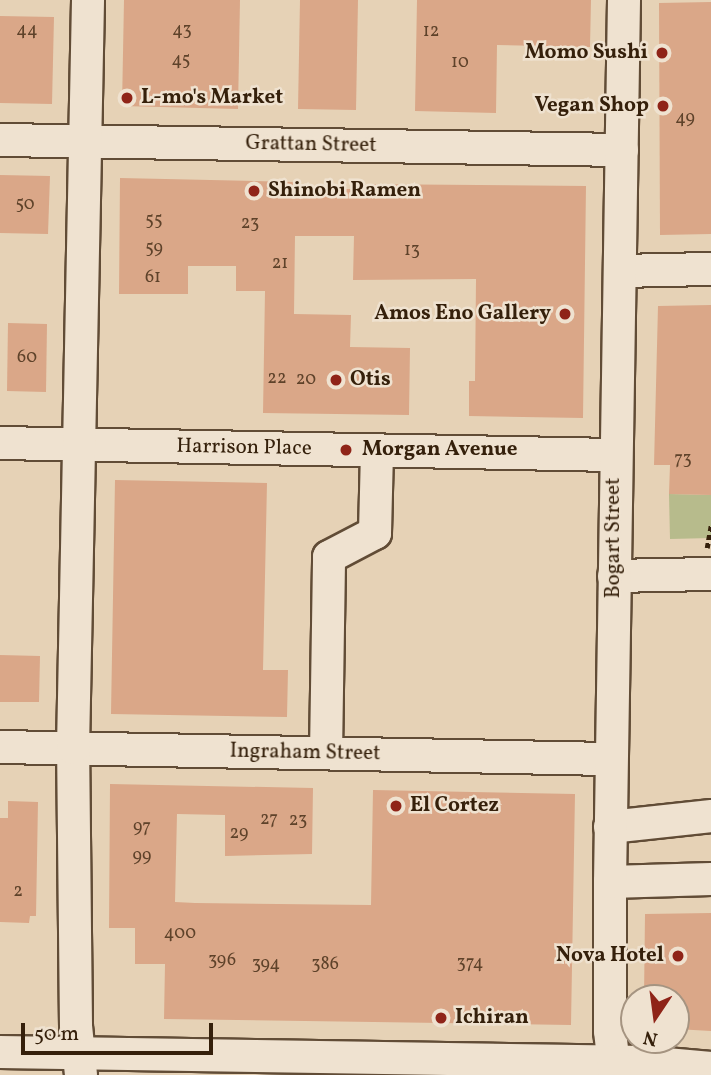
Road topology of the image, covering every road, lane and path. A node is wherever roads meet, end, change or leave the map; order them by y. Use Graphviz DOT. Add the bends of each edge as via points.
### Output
graph roads {
  1 [pos="88,0"];
  2 [pos="624,0"];
  3 [pos="0,140"];
  4 [pos="85,141"];
  5 [pos="622,150"];
  6 [pos="711,269"];
  7 [pos="620,271"];
  8 [pos="0,443"];
  9 [pos="79,445"];
  10 [pos="377,451"];
  11 [pos="615,455"];
  12 [pos="711,525"];
  13 [pos="708,563"];
  14 [pos="614,576"];
  15 [pos="0,747"];
  16 [pos="73,748"];
  17 [pos="326,753"];
  18 [pos="611,759"];
  19 [pos="711,816"];
  20 [pos="610,827"];
  21 [pos="711,880"];
  22 [pos="610,882"];
  23 [pos="0,1053"];
  24 [pos="80,1064"];
  25 [pos="614,1068"];
  26 [pos="711,1068"];
  27 [pos="9,1075"];
  1 -- 4 [label="street"];
  2 -- 5 [label="street, Bogart Street"];
  3 -- 4 [label="street, Grattan Street"];
  4 -- 5 [label="street, Grattan Street"];
  4 -- 9 [label="street"];
  5 -- 7 [label="street, Bogart Street"];
  6 -- 7 [label="street"];
  7 -- 11 [label="street, Bogart Street"];
  8 -- 9 [label="street, Harrison Place"];
  9 -- 10 [label="street, Harrison Place"];
  9 -- 16 [label="street"];
  10 -- 11 [label="street, Harrison Place"];
  10 -- 17 [label="street" via="375,533 329,557"];
  11 -- 14 [label="street, Bogart Street"];
  12 -- 13 [label="path"];
  13 -- 14 [label="street"];
  14 -- 18 [label="street, Bogart Street"];
  15 -- 16 [label="street, Ingraham Street"];
  16 -- 17 [label="street, Ingraham Street"];
  16 -- 24 [label="street"];
  17 -- 18 [label="street, Ingraham Street"];
  18 -- 20 [label="street, Bogart Street"];
  19 -- 20 [label="street"];
  20 -- 22 [label="street, Bogart Street"];
  21 -- 22 [label="street"];
  22 -- 25 [label="street, Bogart Street"];
  23 -- 24 [label="street"];
  23 -- 27 [label="street"];
  24 -- 25 [label="street"];
  25 -- 26 [label="street"];
}
